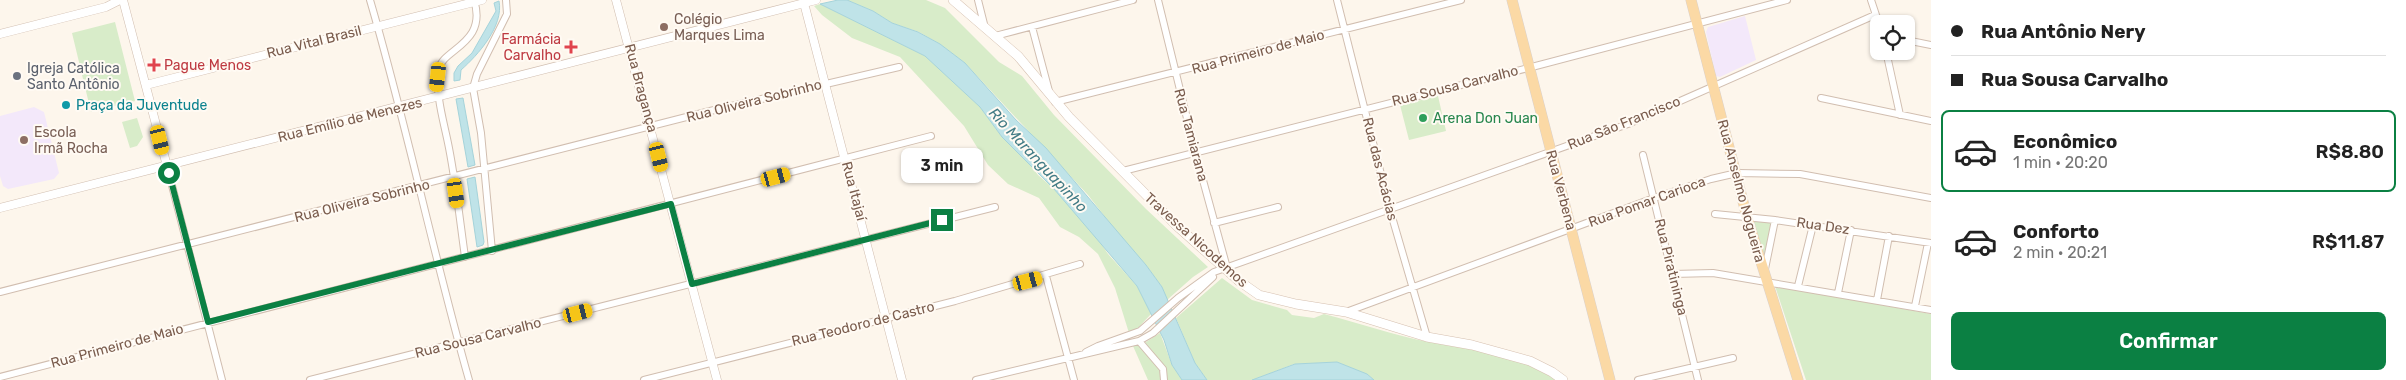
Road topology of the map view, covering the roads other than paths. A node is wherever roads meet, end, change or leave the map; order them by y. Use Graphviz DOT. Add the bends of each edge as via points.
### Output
graph roads {
  1 [pos="121,0"];
  2 [pos="370,0"];
  3 [pos="506,0"];
  4 [pos="616,0"];
  5 [pos="953,0"];
  6 [pos="978,0"];
  7 [pos="1133,0"];
  8 [pos="1158,0"];
  9 [pos="1337,0"];
  10 [pos="1461,0"];
  11 [pos="1512,0"];
  12 [pos="1691,0"];
  13 [pos="1787,0"];
  14 [pos="1871,0"];
  15 [pos="477,1"];
  16 [pos="811,1"];
  17 [pos="1875,15"];
  18 [pos="1870,17"];
  19 [pos="1697,23"];
  20 [pos="378,26"];
  21 [pos="1032,27"];
  22 [pos="985,28"];
  23 [pos="1344,29"];
  24 [pos="0,34"];
  25 [pos="995,36"];
  26 [pos="1915,42"];
  27 [pos="1931,45"];
  28 [pos="630,48"];
  29 [pos="1888,60"];
  30 [pos="899,67"];
  31 [pos="1528,68"];
  32 [pos="1175,74"];
  33 [pos="825,83"];
  34 [pos="146,84"];
  35 [pos="1712,86"];
  36 [pos="473,88"];
  37 [pos="1050,94"];
  38 [pos="438,98"];
  39 [pos="1822,98"];
  40 [pos="1056,102"];
  41 [pos="399,107"];
  42 [pos="1366,108"];
  43 [pos="1900,115"];
  44 [pos="1931,121"];
  45 [pos="651,126"];
  46 [pos="931,136"];
  47 [pos="1195,151"];
  48 [pos="1551,152"];
  49 [pos="1643,155"];
  50 [pos="845,159"];
  51 [pos="167,166"];
  52 [pos="485,169"];
  53 [pos="1123,171"];
  54 [pos="1737,173"];
  55 [pos="454,177"];
  56 [pos="419,186"];
  57 [pos="1654,198"];
  58 [pos="1931,198"];
  59 [pos="671,204"];
  60 [pos="996,206"];
  61 [pos="1278,207"];
  62 [pos="0,208"];
  63 [pos="1390,210"];
  64 [pos="1715,214"];
  65 [pos="1747,217"];
  66 [pos="1775,220"];
  67 [pos="1214,223"];
  68 [pos="1813,225"];
  69 [pos="1572,229"];
  70 [pos="1850,230"];
  71 [pos="1889,236"];
  72 [pos="867,238"];
  73 [pos="1930,243"];
  74 [pos="188,245"];
  75 [pos="492,251"];
  76 [pos="465,257"];
  77 [pos="440,264"];
  78 [pos="1080,264"];
  79 [pos="1227,268"];
  80 [pos="1673,274"];
  81 [pos="1046,276"];
  82 [pos="1765,277"];
  83 [pos="692,284"];
  84 [pos="1798,286"];
  85 [pos="1411,287"];
  86 [pos="0,292"];
  87 [pos="1838,293"];
  88 [pos="1876,300"];
  89 [pos="1915,306"];
  90 [pos="1931,310"];
  91 [pos="1346,312"];
  92 [pos="886,318"];
  93 [pos="208,322"];
  94 [pos="1426,337"];
  95 [pos="1139,341"];
  96 [pos="458,343"];
  97 [pos="1086,352"];
  98 [pos="1068,357"];
  99 [pos="1733,358"];
  100 [pos="713,363"];
  101 [pos="1695,368"];
  102 [pos="0,377"];
  103 [pos="222,380"];
  104 [pos="310,380"];
  105 [pos="469,380"];
  106 [pos="644,380"];
  107 [pos="717,380"];
  108 [pos="902,380"];
  109 [pos="976,380"];
  110 [pos="1074,380"];
  111 [pos="1164,380"];
  112 [pos="1563,380"];
  113 [pos="1610,380"];
  114 [pos="1638,380"];
  115 [pos="1698,380"];
  116 [pos="1798,380"];
  1 -- 24 [label="street" via="106,7"];
  1 -- 34 [label="street"];
  2 -- 20 [label="street"];
  3 -- 36 [label="street" via="507,14"];
  4 -- 28 [label="street, Rua Bragança"];
  5 -- 22 [label="main road, Travessa Nicodemos"];
  6 -- 22 [label="street"];
  7 -- 21 [label="street"];
  8 -- 32 [label="street, Rua Tamiarana"];
  9 -- 23 [label="street, Rua das Acácias"];
  10 -- 23 [label="street, Rua Primeiro de Maio"];
  11 -- 31 [label="main road, Rua Verbena"];
  12 -- 19 [label="main road, Rua Anselmo Nogueira"];
  13 -- 19 [label="street, Rua Sousa Carvalho"];
  14 -- 17 [label="street"];
  15 -- 20 [label="street, Rua Vital Brasil"];
  15 -- 38 [label="street" via="470,37 440,66"];
  16 -- 28 [label="street, Rua Emílio de Menezes"];
  16 -- 33 [label="street, Rua Itajaí"];
  18 -- 35 [label="street, Rua São Francisco"];
  19 -- 31 [label="street, Rua Sousa Carvalho"];
  19 -- 35 [label="main road, Rua Anselmo Nogueira"];
  20 -- 34 [label="street, Rua Vital Brasil"];
  20 -- 41 [label="street"];
  21 -- 25 [label="street"];
  21 -- 37 [label="street"];
  22 -- 25 [label="main road, Travessa Nicodemos"];
  23 -- 32 [label="street, Rua Primeiro de Maio"];
  23 -- 42 [label="street, Rua das Acácias"];
  25 -- 37 [label="main road, Travessa Nicodemos" via="1018,56"];
  26 -- 27 [label="street"];
  28 -- 36 [label="street, Rua Emílio de Menezes"];
  28 -- 45 [label="street, Rua Bragança"];
  29 -- 43 [label="street"];
  30 -- 33 [label="street, Rua Oliveira Sobrinho"];
  31 -- 42 [label="street, Rua Sousa Carvalho"];
  31 -- 48 [label="main road, Rua Verbena"];
  32 -- 40 [label="street, Rua Primeiro de Maio"];
  32 -- 47 [label="street, Rua Tamiarana"];
  33 -- 45 [label="street, Rua Oliveira Sobrinho"];
  33 -- 50 [label="street, Rua Itajaí"];
  34 -- 51 [label="street"];
  35 -- 48 [label="street, Rua São Francisco" via="1628,124"];
  35 -- 54 [label="main road, Rua Anselmo Nogueira"];
  36 -- 38 [label="street, Rua Emílio de Menezes"];
  36 -- 52 [label="street"];
  37 -- 40 [label="main road, Travessa Nicodemos"];
  38 -- 41 [label="street, Rua Emílio de Menezes"];
  38 -- 55 [label="street"];
  39 -- 43 [label="street"];
  40 -- 53 [label="main road, Travessa Nicodemos"];
  41 -- 51 [label="street, Rua Emílio de Menezes"];
  41 -- 56 [label="street"];
  42 -- 47 [label="street, Rua Sousa Carvalho"];
  42 -- 63 [label="street, Rua das Acácias"];
  43 -- 44 [label="street"];
  45 -- 52 [label="street, Rua Oliveira Sobrinho"];
  45 -- 59 [label="street, Rua Bragança"];
  46 -- 50 [label="street, Rua Primeiro de Maio"];
  47 -- 53 [label="street, Rua Sousa Carvalho"];
  47 -- 67 [label="street, Rua Tamiarana"];
  48 -- 63 [label="street, Rua São Francisco"];
  48 -- 69 [label="main road, Rua Verbena"];
  49 -- 57 [label="street, Rua Piratininga"];
  50 -- 59 [label="street, Rua Primeiro de Maio"];
  50 -- 72 [label="street, Rua Itajaí"];
  51 -- 62 [label="street, Rua Emílio de Menezes"];
  51 -- 74 [label="street"];
  52 -- 55 [label="street, Rua Oliveira Sobrinho"];
  52 -- 75 [label="street"];
  53 -- 79 [label="main road, Travessa Nicodemos" via="1178,228"];
  54 -- 57 [label="street, Rua Pomar Carioca"];
  54 -- 58 [label="street, Rua Pomar Carioca" via="1800,174"];
  54 -- 65 [label="main road, Rua Anselmo Nogueira"];
  55 -- 56 [label="street, Rua Oliveira Sobrinho"];
  55 -- 76 [label="street"];
  56 -- 74 [label="street, Rua Oliveira Sobrinho"];
  56 -- 77 [label="street"];
  57 -- 69 [label="street, Rua Pomar Carioca"];
  57 -- 80 [label="street, Rua Piratininga"];
  59 -- 75 [label="street, Rua Primeiro de Maio"];
  59 -- 83 [label="street, Rua Bragança"];
  60 -- 72 [label="street, Rua Sousa Carvalho"];
  61 -- 67 [label="street"];
  63 -- 79 [label="street, Rua São Francisco"];
  63 -- 85 [label="street, Rua das Acácias"];
  64 -- 65 [label="street, Rua Dez"];
  65 -- 66 [label="street, Rua Dez"];
  65 -- 82 [label="main road, Rua Anselmo Nogueira"];
  66 -- 68 [label="street, Rua Dez"];
  66 -- 82 [label="street"];
  67 -- 79 [label="street, Rua Tamiarana"];
  68 -- 70 [label="street, Rua Dez"];
  68 -- 84 [label="street"];
  69 -- 85 [label="street, Rua Pomar Carioca"];
  69 -- 113 [label="main road, Rua Verbena"];
  70 -- 71 [label="street, Rua Dez"];
  70 -- 87 [label="street"];
  71 -- 73 [label="street, Rua Dez"];
  71 -- 88 [label="street"];
  72 -- 83 [label="street, Rua Sousa Carvalho"];
  72 -- 92 [label="street, Rua Itajaí"];
  73 -- 89 [label="street"];
  74 -- 86 [label="street, Rua Oliveira Sobrinho"];
  74 -- 93 [label="street"];
  75 -- 76 [label="street, Rua Primeiro de Maio"];
  76 -- 77 [label="street, Rua Primeiro de Maio"];
  77 -- 93 [label="street, Rua Primeiro de Maio"];
  77 -- 96 [label="street"];
  78 -- 81 [label="street, Rua Teodoro de Castro"];
  79 -- 91 [label="main road, Travessa Nicodemos" via="1258,295"];
  79 -- 95 [label="street" via="1153,333"];
  79 -- 97 [label="street" via="1214,272 1132,336"];
  80 -- 82 [label="street"];
  80 -- 101 [label="street, Rua Piratininga"];
  81 -- 92 [label="street, Rua Teodoro de Castro"];
  81 -- 98 [label="street"];
  82 -- 84 [label="street"];
  82 -- 116 [label="main road, Rua Anselmo Nogueira"];
  83 -- 96 [label="street, Rua Sousa Carvalho"];
  83 -- 100 [label="street, Rua Bragança"];
  84 -- 87 [label="street"];
  85 -- 91 [label="street, Rua Pomar Carioca"];
  85 -- 94 [label="street, Rua das Acácias"];
  87 -- 88 [label="street"];
  88 -- 89 [label="street"];
  89 -- 90 [label="street"];
  91 -- 94 [label="main road, Travessa Nicodemos"];
  92 -- 100 [label="street, Rua Teodoro de Castro"];
  92 -- 108 [label="street, Rua Itajaí"];
  93 -- 102 [label="street, Rua Primeiro de Maio"];
  93 -- 103 [label="street"];
  94 -- 112 [label="main road, Travessa Nicodemos" via="1472,345 1530,361"];
  95 -- 97 [label="street"];
  95 -- 111 [label="street" via="1163,369"];
  96 -- 104 [label="street, Rua Sousa Carvalho"];
  96 -- 105 [label="street"];
  97 -- 98 [label="street"];
  98 -- 109 [label="street"];
  98 -- 110 [label="street"];
  99 -- 101 [label="street"];
  100 -- 106 [label="street, Rua Teodoro de Castro"];
  100 -- 107 [label="street, Rua Bragança"];
  101 -- 114 [label="street"];
  101 -- 115 [label="street, Rua Piratininga"];
}
